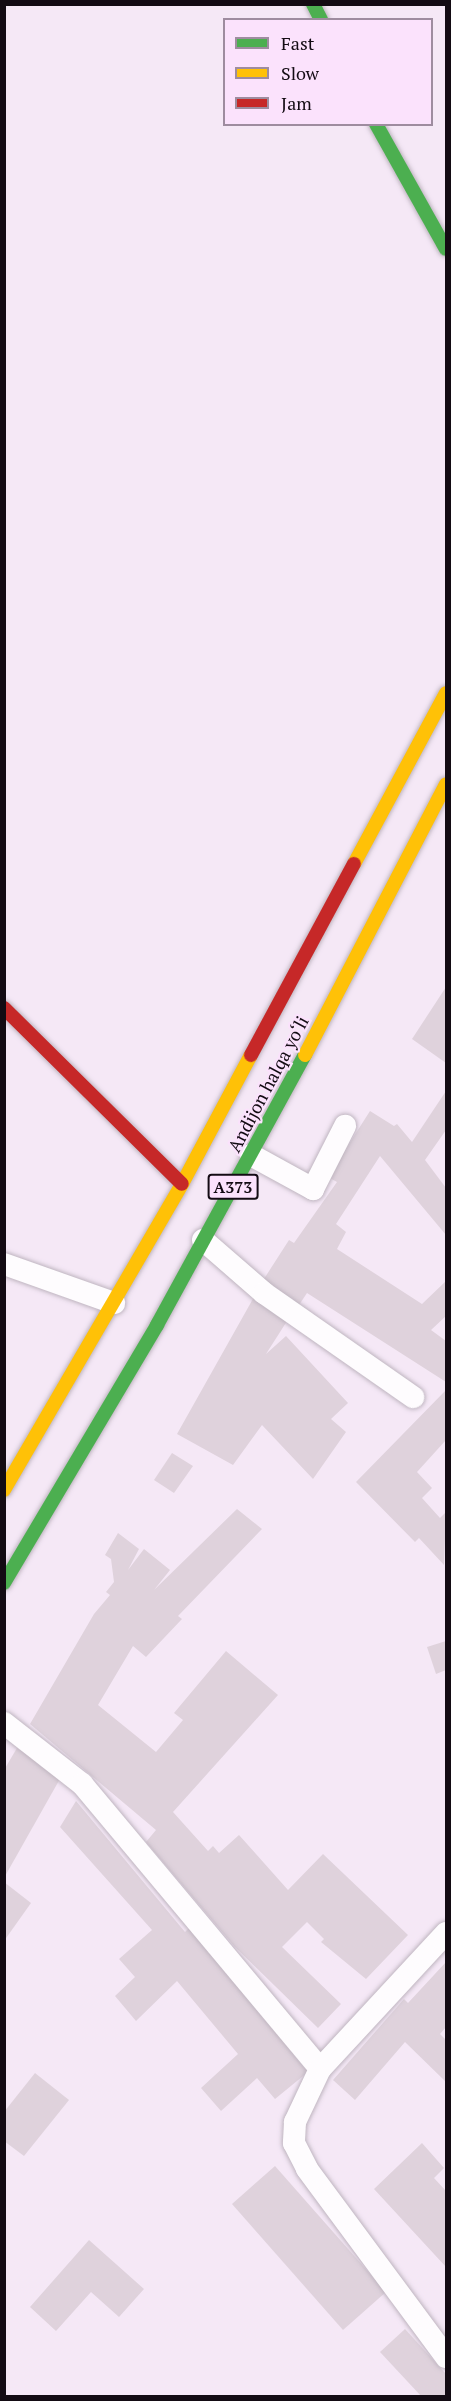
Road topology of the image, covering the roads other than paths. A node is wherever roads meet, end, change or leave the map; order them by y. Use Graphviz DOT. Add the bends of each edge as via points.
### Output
graph roads {
  1 [pos="313,4"];
  2 [pos="320,18"];
  3 [pos="377,126"];
  4 [pos="447,249"];
  5 [pos="447,693"];
  6 [pos="447,784"];
  7 [pos="4,1008"];
  8 [pos="345,1126"];
  9 [pos="251,1155"];
  10 [pos="182,1184"];
  11 [pos="203,1240"];
  12 [pos="4,1264"];
  13 [pos="114,1303"];
  14 [pos="412,1397"];
  15 [pos="4,1490"];
  16 [pos="4,1583"];
  17 [pos="4,1724"];
  18 [pos="447,1933"];
  19 [pos="320,2069"];
  20 [pos="447,2357"];
  1 -- 2 [label="main road"];
  3 -- 4 [label="main road"];
  5 -- 10 [label="main road, Andijon halqa yo‘li / A373"];
  6 -- 9 [label="main road, Andijon halqa yo‘li / A373"];
  7 -- 10 [label="main road"];
  8 -- 9 [label="lane" via="313,1189"];
  9 -- 11 [label="main road, Andijon halqa yo‘li / A373"];
  10 -- 13 [label="main road, Andijon halqa yo‘li / A373"];
  11 -- 14 [label="lane" via="264,1293"];
  11 -- 16 [label="main road, Andijon halqa yo‘li / A373"];
  12 -- 13 [label="lane"];
  13 -- 15 [label="main road, Andijon halqa yo‘li / A373"];
  17 -- 19 [label="lane" via="82,1784"];
  18 -- 19 [label="lane"];
  19 -- 20 [label="lane" via="295,2122 294,2143 307,2169"];
}
